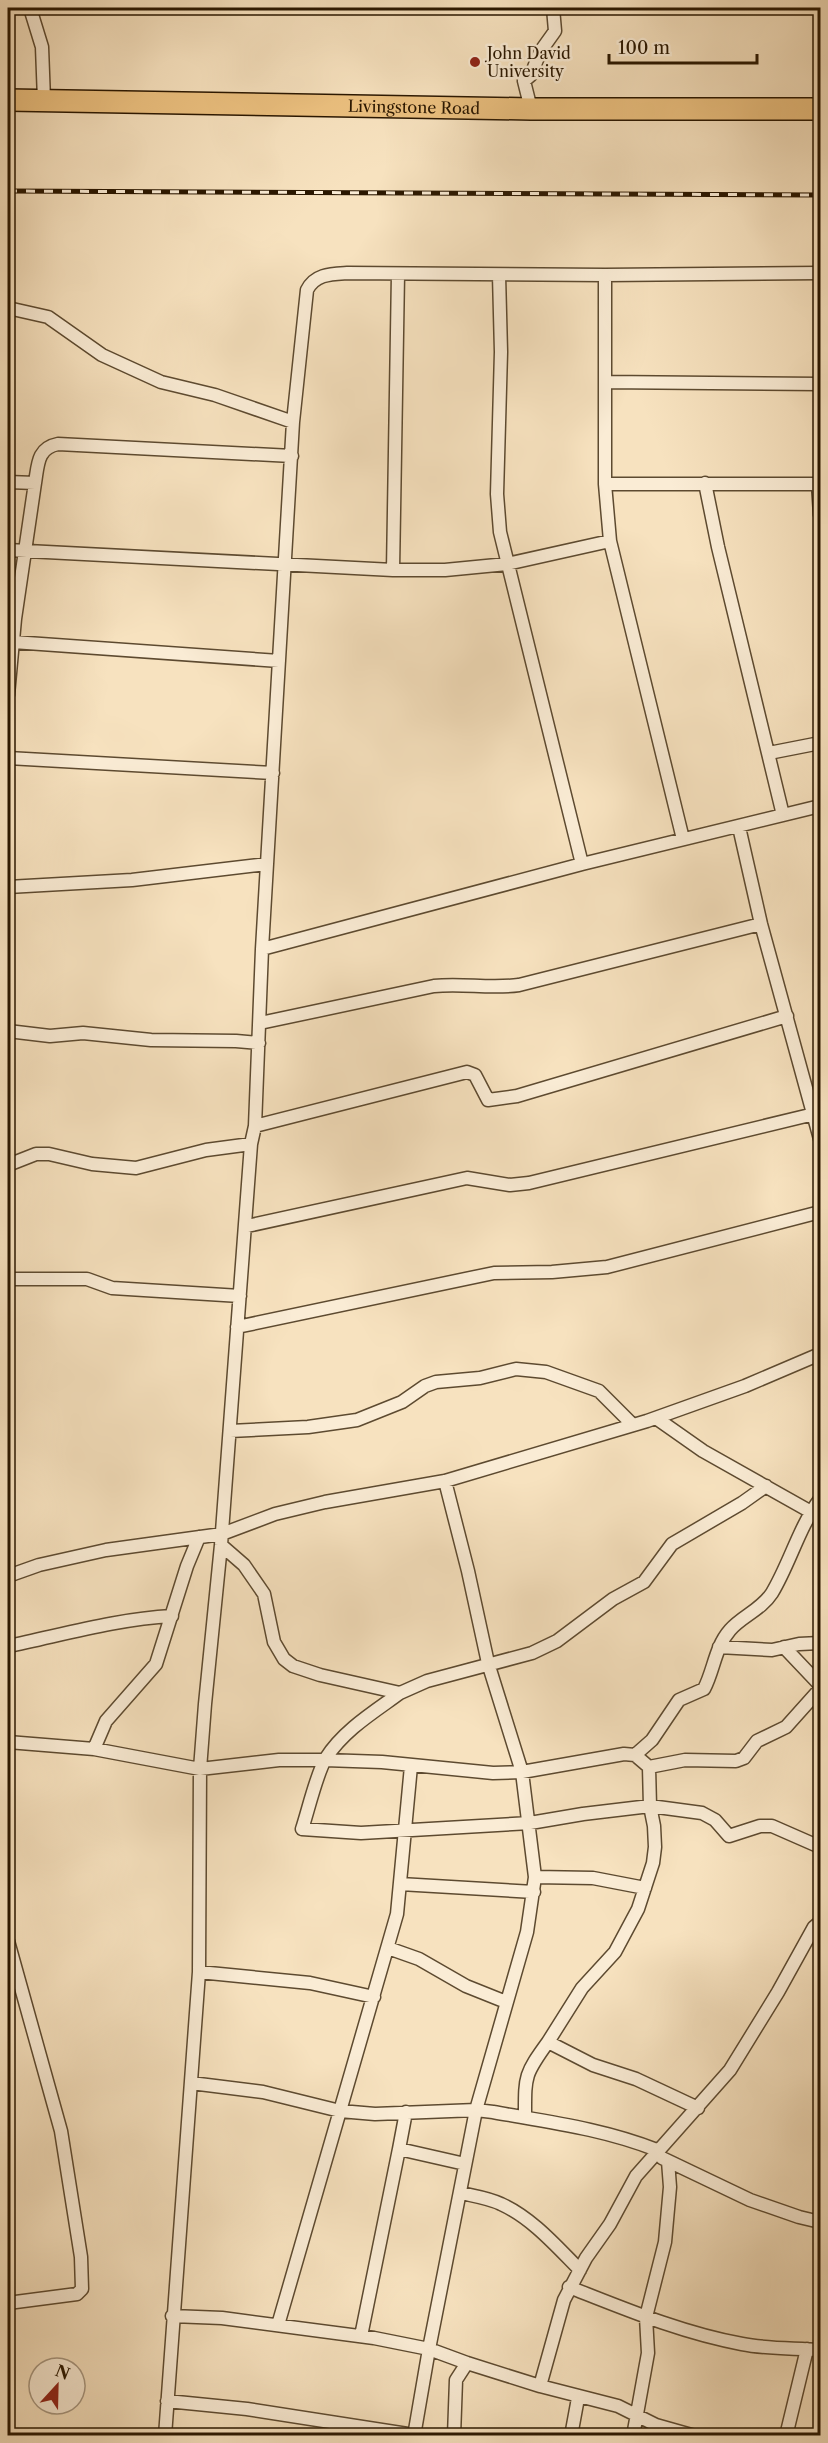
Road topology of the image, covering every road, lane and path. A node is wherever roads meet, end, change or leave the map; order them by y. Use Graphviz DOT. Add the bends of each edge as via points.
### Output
graph roads {
  1 [pos="30,8"];
  2 [pos="553,8"];
  3 [pos="8,100"];
  4 [pos="44,100"];
  5 [pos="531,109"];
  6 [pos="820,109"];
  7 [pos="820,273"];
  8 [pos="398,274"];
  9 [pos="499,274"];
  10 [pos="605,275"];
  11 [pos="8,308"];
  12 [pos="605,382"];
  13 [pos="820,384"];
  14 [pos="293,422"];
  15 [pos="292,456"];
  16 [pos="8,482"];
  17 [pos="35,483"];
  18 [pos="705,483"];
  19 [pos="604,484"];
  20 [pos="819,484"];
  21 [pos="820,515"];
  22 [pos="610,541"];
  23 [pos="8,550"];
  24 [pos="27,552"];
  25 [pos="285,564"];
  26 [pos="507,564"];
  27 [pos="393,570"];
  28 [pos="11,619"];
  29 [pos="13,642"];
  30 [pos="279,661"];
  31 [pos="8,695"];
  32 [pos="820,743"];
  33 [pos="769,753"];
  34 [pos="8,758"];
  35 [pos="273,773"];
  36 [pos="820,806"];
  37 [pos="783,815"];
  38 [pos="738,827"];
  39 [pos="683,839"];
  40 [pos="267,864"];
  41 [pos="582,864"];
  42 [pos="8,886"];
  43 [pos="761,924"];
  44 [pos="262,950"];
  45 [pos="787,1017"];
  46 [pos="260,1023"];
  47 [pos="8,1031"];
  48 [pos="259,1043"];
  49 [pos="815,1098"];
  50 [pos="814,1114"];
  51 [pos="255,1126"];
  52 [pos="820,1139"];
  53 [pos="251,1144"];
  54 [pos="8,1165"];
  55 [pos="820,1212"];
  56 [pos="247,1226"];
  57 [pos="8,1280"];
  58 [pos="240,1296"];
  59 [pos="237,1327"];
  60 [pos="820,1354"];
  61 [pos="656,1418"];
  62 [pos="633,1425"];
  63 [pos="230,1431"];
  64 [pos="445,1481"];
  65 [pos="766,1486"];
  66 [pos="820,1499"];
  67 [pos="816,1514"];
  68 [pos="199,1537"];
  69 [pos="222,1539"];
  70 [pos="8,1576"];
  71 [pos="172,1616"];
  72 [pos="820,1643"];
  73 [pos="8,1646"];
  74 [pos="719,1647"];
  75 [pos="784,1647"];
  76 [pos="488,1664"];
  77 [pos="820,1687"];
  78 [pos="400,1693"];
  79 [pos="8,1742"];
  80 [pos="94,1749"];
  81 [pos="635,1755"];
  82 [pos="324,1760"];
  83 [pos="411,1766"];
  84 [pos="649,1767"];
  85 [pos="200,1769"];
  86 [pos="522,1772"];
  87 [pos="650,1806"];
  88 [pos="530,1823"];
  89 [pos="403,1832"];
  90 [pos="820,1847"];
  91 [pos="535,1876"];
  92 [pos="400,1884"];
  93 [pos="645,1888"];
  94 [pos="534,1892"];
  95 [pos="820,1922"];
  96 [pos="8,1941"];
  97 [pos="388,1948"];
  98 [pos="198,1972"];
  99 [pos="374,1997"];
  100 [pos="506,2002"];
  101 [pos="548,2042"];
  102 [pos="191,2083"];
  103 [pos="698,2108"];
  104 [pos="477,2110"];
  105 [pos="340,2111"];
  106 [pos="406,2112"];
  107 [pos="525,2117"];
  108 [pos="399,2149"];
  109 [pos="655,2152"];
  110 [pos="668,2161"];
  111 [pos="465,2164"];
  112 [pos="461,2193"];
  113 [pos="820,2222"];
  114 [pos="579,2270"];
  115 [pos="570,2287"];
  116 [pos="8,2303"];
  117 [pos="172,2316"];
  118 [pos="646,2317"];
  119 [pos="278,2325"];
  120 [pos="361,2336"];
  121 [pos="429,2349"];
  122 [pos="807,2349"];
  123 [pos="820,2350"];
  124 [pos="467,2363"];
  125 [pos="540,2386"];
  126 [pos="578,2398"];
  127 [pos="167,2401"];
  128 [pos="637,2416"];
  129 [pos="414,2435"];
  130 [pos="165,2436"];
  131 [pos="454,2436"];
  132 [pos="571,2436"];
  133 [pos="633,2436"];
  134 [pos="695,2436"];
  135 [pos="786,2436"];
  1 -- 4 [label="street" via="42,47"];
  2 -- 5 [label="street" via="555,31 524,81"];
  3 -- 4 [label="highway, Livingstone Road"];
  4 -- 5 [label="highway, Livingstone Road"];
  5 -- 6 [label="highway, Livingstone Road"];
  7 -- 10 [label="street"];
  8 -- 9 [label="street"];
  8 -- 14 [label="street" via="332,274 310,284 305,297"];
  8 -- 27 [label="street"];
  9 -- 10 [label="street"];
  9 -- 26 [label="street" via="497,510"];
  10 -- 12 [label="street"];
  11 -- 14 [label="street" via="48,317 102,355 161,382 215,394"];
  12 -- 13 [label="street"];
  12 -- 19 [label="street"];
  14 -- 15 [label="street"];
  15 -- 17 [label="street" via="58,444 46,447 40,454"];
  15 -- 25 [label="street"];
  16 -- 17 [label="street"];
  17 -- 24 [label="street"];
  18 -- 19 [label="street"];
  18 -- 20 [label="street"];
  18 -- 33 [label="street"];
  19 -- 22 [label="street"];
  20 -- 21 [label="street"];
  22 -- 26 [label="street"];
  22 -- 39 [label="street"];
  23 -- 24 [label="street"];
  24 -- 25 [label="street"];
  24 -- 28 [label="street"];
  25 -- 27 [label="street"];
  25 -- 30 [label="street"];
  26 -- 27 [label="street"];
  26 -- 41 [label="street"];
  28 -- 29 [label="street"];
  29 -- 30 [label="street"];
  29 -- 31 [label="street"];
  30 -- 35 [label="street"];
  32 -- 33 [label="street"];
  33 -- 37 [label="street"];
  34 -- 35 [label="street"];
  35 -- 40 [label="street"];
  36 -- 37 [label="street"];
  37 -- 38 [label="street"];
  38 -- 39 [label="street"];
  38 -- 43 [label="street"];
  39 -- 41 [label="street"];
  40 -- 42 [label="street" via="132,880"];
  40 -- 44 [label="street"];
  41 -- 44 [label="street"];
  43 -- 45 [label="street"];
  43 -- 46 [label="street" via="519,985 434,986"];
  44 -- 46 [label="street"];
  45 -- 49 [label="street"];
  45 -- 51 [label="street" via="517,1096 488,1100 475,1075 467,1072"];
  46 -- 48 [label="street"];
  47 -- 48 [label="street"];
  48 -- 51 [label="street"];
  49 -- 50 [label="street"];
  50 -- 52 [label="street"];
  50 -- 56 [label="street" via="529,1183 510,1185 467,1178"];
  51 -- 53 [label="street"];
  53 -- 54 [label="street" via="206,1150 136,1168 92,1164 50,1154 36,1154"];
  53 -- 56 [label="street"];
  55 -- 59 [label="street" via="607,1267 494,1273"];
  56 -- 58 [label="street"];
  57 -- 58 [label="street" via="87,1279 112,1288"];
  58 -- 59 [label="street"];
  59 -- 63 [label="street"];
  60 -- 61 [label="street"];
  61 -- 62 [label="street"];
  61 -- 65 [label="street" via="703,1451"];
  62 -- 63 [label="street" via="599,1391 546,1372 516,1369 480,1378 436,1382 402,1402 357,1420"];
  62 -- 64 [label="street"];
  63 -- 69 [label="street"];
  64 -- 69 [label="street" via="275,1514"];
  64 -- 76 [label="street"];
  65 -- 67 [label="street"];
  65 -- 76 [label="street" via="672,1544 644,1582 613,1599 557,1641 532,1653"];
  66 -- 67 [label="street"];
  67 -- 74 [label="street" via="770,1596 730,1629"];
  68 -- 69 [label="street"];
  68 -- 70 [label="street" via="106,1550"];
  68 -- 71 [label="street"];
  69 -- 78 [label="street" via="264,1594 274,1642 284,1659 320,1675"];
  69 -- 85 [label="street"];
  71 -- 73 [label="street" via="109,1624"];
  71 -- 80 [label="street" via="156,1664 106,1721"];
  72 -- 75 [label="street"];
  74 -- 75 [label="street"];
  74 -- 81 [label="street" via="704,1689 679,1700 652,1740"];
  75 -- 77 [label="street"];
  76 -- 78 [label="street"];
  76 -- 86 [label="street"];
  77 -- 84 [label="street" via="786,1727 757,1742 744,1758 685,1760"];
  78 -- 82 [label="street" via="362,1720"];
  79 -- 80 [label="street"];
  80 -- 85 [label="street"];
  81 -- 84 [label="street"];
  81 -- 86 [label="street"];
  82 -- 83 [label="street"];
  82 -- 85 [label="street" via="279,1760"];
  82 -- 89 [label="street" via="302,1829"];
  83 -- 86 [label="street"];
  83 -- 89 [label="street"];
  84 -- 87 [label="street"];
  85 -- 98 [label="street"];
  86 -- 88 [label="street"];
  87 -- 88 [label="street"];
  87 -- 90 [label="street" via="702,1813 715,1820 729,1836 772,1826"];
  87 -- 93 [label="street" via="655,1847"];
  88 -- 89 [label="street"];
  88 -- 91 [label="street"];
  89 -- 92 [label="street"];
  91 -- 93 [label="street" via="593,1878"];
  91 -- 94 [label="street"];
  92 -- 94 [label="street"];
  92 -- 97 [label="street"];
  93 -- 101 [label="street" via="615,1952 582,1988"];
  94 -- 100 [label="street" via="527,1932"];
  95 -- 103 [label="street" via="730,2070"];
  96 -- 116 [label="street" via="61,2131 81,2257 82,2289 76,2294"];
  97 -- 99 [label="street"];
  97 -- 100 [label="street"];
  98 -- 99 [label="street" via="310,1983"];
  98 -- 102 [label="street"];
  99 -- 105 [label="street"];
  100 -- 104 [label="street"];
  101 -- 103 [label="street"];
  101 -- 107 [label="street" via="525,2080"];
  102 -- 105 [label="street" via="263,2092"];
  102 -- 117 [label="street"];
  103 -- 109 [label="street"];
  104 -- 106 [label="street"];
  104 -- 107 [label="street"];
  104 -- 111 [label="street"];
  105 -- 106 [label="street"];
  105 -- 119 [label="street"];
  106 -- 108 [label="street"];
  107 -- 109 [label="street" via="596,2130"];
  108 -- 111 [label="street"];
  108 -- 120 [label="street"];
  109 -- 110 [label="street"];
  109 -- 114 [label="street"];
  110 -- 113 [label="street" via="750,2200"];
  110 -- 118 [label="street" via="665,2242"];
  111 -- 112 [label="street"];
  112 -- 114 [label="street" via="500,2203 514,2211"];
  112 -- 121 [label="street"];
  114 -- 115 [label="street"];
  115 -- 118 [label="street"];
  115 -- 125 [label="street"];
  117 -- 119 [label="street"];
  117 -- 127 [label="street"];
  118 -- 122 [label="street" via="744,2345"];
  118 -- 128 [label="street" via="648,2353"];
  119 -- 120 [label="street"];
  120 -- 121 [label="street"];
  121 -- 124 [label="street"];
  121 -- 129 [label="street"];
  122 -- 123 [label="street"];
  122 -- 135 [label="street"];
  124 -- 125 [label="street"];
  124 -- 131 [label="street" via="456,2380"];
  125 -- 126 [label="street"];
  126 -- 128 [label="street" via="618,2406"];
  126 -- 132 [label="street"];
  127 -- 129 [label="street"];
  127 -- 130 [label="street"];
  128 -- 133 [label="street"];
  128 -- 134 [label="street"];
}
